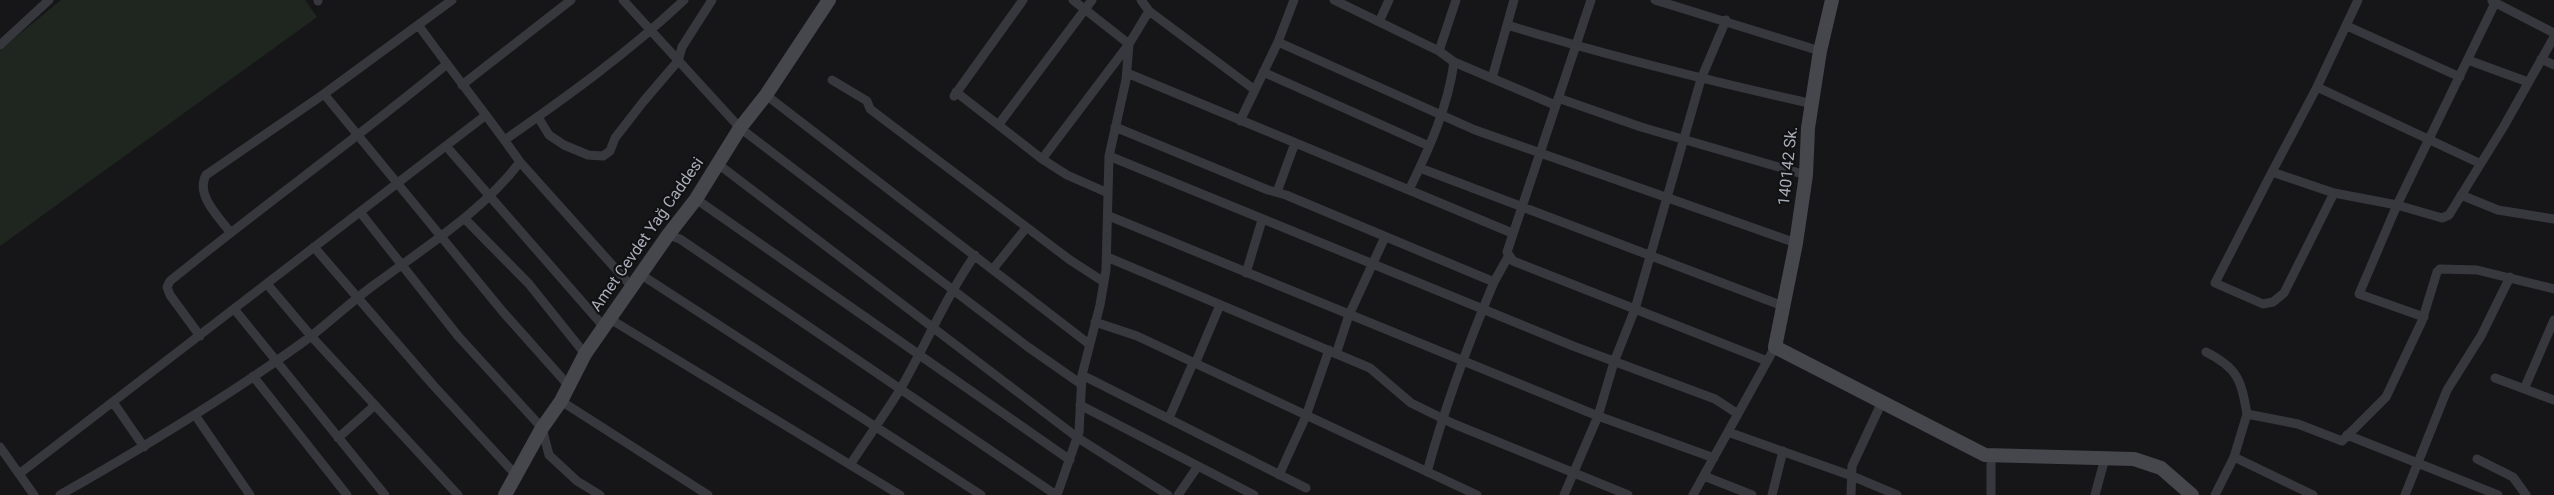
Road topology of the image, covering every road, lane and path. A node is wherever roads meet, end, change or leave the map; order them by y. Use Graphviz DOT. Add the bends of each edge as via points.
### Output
graph roads {
  1 [pos="49,0"];
  2 [pos="433,0"];
  3 [pos="452,0"];
  4 [pos="571,0"];
  5 [pos="623,0"];
  6 [pos="684,0"];
  7 [pos="712,0"];
  8 [pos="829,0"];
  9 [pos="1023,0"];
  10 [pos="1073,0"];
  11 [pos="1092,0"];
  12 [pos="1141,0"];
  13 [pos="1294,0"];
  14 [pos="1334,0"];
  15 [pos="1389,0"];
  16 [pos="1456,0"];
  17 [pos="1514,0"];
  18 [pos="1591,0"];
  19 [pos="1655,0"];
  20 [pos="1832,0"];
  21 [pos="2358,0"];
  22 [pos="2493,1"];
  23 [pos="2509,4"];
  24 [pos="1085,9"];
  25 [pos="440,10"];
  26 [pos="1149,11"];
  27 [pos="1726,20"];
  28 [pos="1379,22"];
  29 [pos="1507,25"];
  30 [pos="419,26"];
  31 [pos="2347,26"];
  32 [pos="651,31"];
  33 [pos="2554,35"];
  34 [pos="1278,42"];
  35 [pos="1129,44"];
  36 [pos="0,45"];
  37 [pos="1576,46"];
  38 [pos="1439,51"];
  39 [pos="1820,51"];
  40 [pos="2541,59"];
  41 [pos="2468,60"];
  42 [pos="678,61"];
  43 [pos="1454,62"];
  44 [pos="447,64"];
  45 [pos="2554,65"];
  46 [pos="1263,72"];
  47 [pos="1127,73"];
  48 [pos="2460,77"];
  49 [pos="1492,78"];
  50 [pos="1701,79"];
  51 [pos="832,80"];
  52 [pos="2528,82"];
  53 [pos="462,85"];
  54 [pos="2317,87"];
  55 [pos="1255,90"];
  56 [pos="324,94"];
  57 [pos="766,95"];
  58 [pos="1557,101"];
  59 [pos="1813,104"];
  60 [pos="1442,114"];
  61 [pos="486,115"];
  62 [pos="538,117"];
  63 [pos="1240,121"];
  64 [pos="999,124"];
  65 [pos="1115,127"];
  66 [pos="740,128"];
  67 [pos="358,137"];
  68 [pos="506,139"];
  69 [pos="1686,140"];
  70 [pos="2429,140"];
  71 [pos="1295,143"];
  72 [pos="446,146"];
  73 [pos="1429,146"];
  74 [pos="1539,154"];
  75 [pos="1109,156"];
  76 [pos="1041,159"];
  77 [pos="520,162"];
  78 [pos="2479,163"];
  79 [pos="718,164"];
  80 [pos="1420,168"];
  81 [pos="2272,172"];
  82 [pos="1806,176"];
  83 [pos="398,183"];
  84 [pos="1409,190"];
  85 [pos="1277,192"];
  86 [pos="1108,193"];
  87 [pos="2334,193"];
  88 [pos="2461,195"];
  89 [pos="489,197"];
  90 [pos="1668,198"];
  91 [pos="696,199"];
  92 [pos="2397,205"];
  93 [pos="1521,206"];
  94 [pos="360,212"];
  95 [pos="1109,216"];
  96 [pos="465,219"];
  97 [pos="2554,219"];
  98 [pos="1262,220"];
  99 [pos="1026,228"];
  100 [pos="230,232"];
  101 [pos="1512,233"];
  102 [pos="668,235"];
  103 [pos="441,236"];
  104 [pos="1385,237"];
  105 [pos="1796,243"];
  106 [pos="314,247"];
  107 [pos="975,255"];
  108 [pos="1509,255"];
  109 [pos="1107,257"];
  110 [pos="1650,257"];
  111 [pos="403,264"];
  112 [pos="1371,265"];
  113 [pos="993,269"];
  114 [pos="1246,273"];
  115 [pos="640,274"];
  116 [pos="2510,277"];
  117 [pos="1104,282"];
  118 [pos="1494,282"];
  119 [pos="267,284"];
  120 [pos="632,287"];
  121 [pos="952,289"];
  122 [pos="2554,289"];
  123 [pos="357,298"];
  124 [pos="1220,305"];
  125 [pos="1784,306"];
  126 [pos="235,309"];
  127 [pos="1635,309"];
  128 [pos="1482,310"];
  129 [pos="1349,315"];
  130 [pos="2424,317"];
  131 [pos="2554,320"];
  132 [pos="1095,322"];
  133 [pos="607,323"];
  134 [pos="934,327"];
  135 [pos="200,336"];
  136 [pos="310,336"];
  137 [pos="1776,341"];
  138 [pos="1089,344"];
  139 [pos="1332,352"];
  140 [pos="2206,352"];
  141 [pos="585,354"];
  142 [pos="919,354"];
  143 [pos="276,359"];
  144 [pos="1461,361"];
  145 [pos="1767,361"];
  146 [pos="1614,362"];
  147 [pos="1194,364"];
  148 [pos="253,376"];
  149 [pos="2495,378"];
  150 [pos="1081,379"];
  151 [pos="569,386"];
  152 [pos="2525,387"];
  153 [pos="900,389"];
  154 [pos="2554,400"];
  155 [pos="561,401"];
  156 [pos="113,402"];
  157 [pos="1882,402"];
  158 [pos="1080,405"];
  159 [pos="374,406"];
  160 [pos="1738,414"];
  161 [pos="2247,414"];
  162 [pos="195,415"];
  163 [pos="1306,416"];
  164 [pos="1598,416"];
  165 [pos="1169,418"];
  166 [pos="1441,418"];
  167 [pos="876,427"];
  168 [pos="542,428"];
  169 [pos="1728,432"];
  170 [pos="2348,435"];
  171 [pos="338,438"];
  172 [pos="1078,438"];
  173 [pos="0,447"];
  174 [pos="144,447"];
  175 [pos="1784,451"];
  176 [pos="1991,455"];
  177 [pos="2234,456"];
  178 [pos="1714,458"];
  179 [pos="2105,459"];
  180 [pos="2478,459"];
  181 [pos="1070,460"];
  182 [pos="850,465"];
  183 [pos="2419,465"];
  184 [pos="1198,466"];
  185 [pos="1427,472"];
  186 [pos="1572,472"];
  187 [pos="19,474"];
  188 [pos="516,475"];
  189 [pos="1280,475"];
  190 [pos="1851,476"];
  191 [pos="1704,477"];
  192 [pos="1306,488"];
  193 [pos="2482,492"];
  194 [pos="248,494"];
  195 [pos="1059,494"];
  196 [pos="2190,494"];
  197 [pos="34,495"];
  198 [pos="60,495"];
  199 [pos="347,495"];
  200 [pos="385,495"];
  201 [pos="458,495"];
  202 [pos="505,495"];
  203 [pos="600,495"];
  204 [pos="708,495"];
  205 [pos="900,495"];
  206 [pos="981,495"];
  207 [pos="1168,495"];
  208 [pos="1178,495"];
  209 [pos="1254,495"];
  210 [pos="1477,495"];
  211 [pos="1564,495"];
  212 [pos="1628,495"];
  213 [pos="1693,495"];
  214 [pos="1752,495"];
  215 [pos="1772,495"];
  216 [pos="1851,495"];
  217 [pos="1897,495"];
  218 [pos="1991,495"];
  219 [pos="2095,495"];
  220 [pos="2215,495"];
  221 [pos="2313,495"];
  222 [pos="2405,495"];
  223 [pos="2498,495"];
  224 [pos="2526,495"];
  1 -- 36 [label="street"];
  2 -- 25 [label="street"];
  3 -- 25 [label="street"];
  4 -- 53 [label="street"];
  5 -- 32 [label="street"];
  6 -- 32 [label="street"];
  7 -- 42 [label="street" via="682,47"];
  8 -- 57 [label="main road, Amet Cevdet Yağ Caddesi"];
  9 -- 64 [label="street" via="955,94"];
  10 -- 24 [label="street"];
  11 -- 24 [label="street"];
  12 -- 26 [label="street"];
  13 -- 34 [label="street"];
  14 -- 28 [label="street"];
  15 -- 28 [label="street"];
  16 -- 38 [label="street"];
  17 -- 29 [label="street"];
  18 -- 37 [label="street"];
  19 -- 27 [label="street"];
  20 -- 39 [label="main road, 140142 Sk."];
  21 -- 31 [label="street"];
  22 -- 23 [label="street"];
  22 -- 41 [label="street"];
  23 -- 33 [label="street"];
  24 -- 35 [label="street"];
  24 -- 64 [label="street"];
  25 -- 30 [label="street"];
  26 -- 35 [label="street"];
  26 -- 55 [label="street"];
  27 -- 39 [label="street"];
  27 -- 50 [label="street"];
  28 -- 38 [label="street"];
  29 -- 37 [label="street"];
  29 -- 49 [label="street"];
  30 -- 44 [label="street"];
  30 -- 56 [label="street"];
  31 -- 48 [label="street"];
  31 -- 54 [label="street"];
  32 -- 42 [label="street"];
  32 -- 62 [label="street"];
  33 -- 40 [label="street"];
  34 -- 46 [label="street"];
  34 -- 60 [label="street"];
  35 -- 47 [label="street"];
  35 -- 76 [label="street"];
  37 -- 50 [label="street"];
  37 -- 58 [label="street"];
  38 -- 43 [label="street"];
  39 -- 59 [label="main road, 140142 Sk."];
  40 -- 45 [label="street"];
  40 -- 52 [label="street"];
  41 -- 48 [label="street"];
  41 -- 52 [label="street"];
  42 -- 62 [label="street" via="603,156 588,155 564,145 549,135"];
  42 -- 66 [label="street"];
  43 -- 49 [label="street"];
  43 -- 60 [label="street"];
  44 -- 53 [label="street"];
  44 -- 67 [label="street"];
  46 -- 55 [label="street"];
  46 -- 73 [label="street"];
  47 -- 63 [label="street"];
  47 -- 65 [label="street"];
  48 -- 70 [label="street"];
  49 -- 58 [label="street"];
  50 -- 59 [label="street"];
  50 -- 69 [label="street"];
  51 -- 99 [label="street" via="867,101 870,109"];
  52 -- 78 [label="street"];
  53 -- 61 [label="street"];
  54 -- 70 [label="street"];
  54 -- 81 [label="street"];
  55 -- 63 [label="street"];
  56 -- 67 [label="street"];
  56 -- 100 [label="street" via="206,175 203,192"];
  57 -- 66 [label="main road, Amet Cevdet Yağ Caddesi"];
  57 -- 107 [label="street"];
  58 -- 69 [label="street"];
  58 -- 74 [label="street"];
  59 -- 82 [label="main road, 140142 Sk."];
  60 -- 73 [label="street"];
  60 -- 74 [label="street"];
  61 -- 68 [label="street"];
  61 -- 72 [label="street"];
  62 -- 68 [label="street"];
  63 -- 71 [label="street"];
  64 -- 76 [label="street"];
  65 -- 75 [label="street"];
  65 -- 85 [label="street"];
  66 -- 79 [label="main road, Amet Cevdet Yağ Caddesi"];
  66 -- 121 [label="street"];
  67 -- 83 [label="street"];
  67 -- 100 [label="street"];
  68 -- 77 [label="street"];
  69 -- 82 [label="street"];
  69 -- 90 [label="street"];
  70 -- 78 [label="street"];
  70 -- 92 [label="street"];
  71 -- 84 [label="street"];
  71 -- 85 [label="street"];
  72 -- 83 [label="street"];
  72 -- 89 [label="street"];
  73 -- 80 [label="street"];
  74 -- 90 [label="street"];
  74 -- 93 [label="street"];
  75 -- 86 [label="street"];
  75 -- 98 [label="street"];
  76 -- 86 [label="street"];
  77 -- 89 [label="street"];
  77 -- 120 [label="street"];
  78 -- 88 [label="street"];
  79 -- 91 [label="main road, Amet Cevdet Yağ Caddesi"];
  79 -- 134 [label="street"];
  80 -- 84 [label="street"];
  80 -- 93 [label="street"];
  81 -- 87 [label="street"];
  81 -- 87 [label="street" via="2216,283 2263,304 2284,293"];
  82 -- 105 [label="main road, 140142 Sk."];
  83 -- 94 [label="street"];
  83 -- 103 [label="street"];
  84 -- 101 [label="street"];
  85 -- 104 [label="street"];
  86 -- 95 [label="street"];
  87 -- 92 [label="street"];
  88 -- 92 [label="street" via="2442,218"];
  88 -- 97 [label="street" via="2498,210"];
  89 -- 96 [label="street"];
  89 -- 133 [label="street"];
  90 -- 105 [label="street"];
  90 -- 110 [label="street"];
  91 -- 102 [label="main road, Amet Cevdet Yağ Caddesi"];
  91 -- 142 [label="street"];
  92 -- 130 [label="street" via="2359,294"];
  93 -- 101 [label="street"];
  93 -- 110 [label="street"];
  94 -- 106 [label="street"];
  94 -- 111 [label="street"];
  95 -- 109 [label="street"];
  95 -- 114 [label="street"];
  96 -- 103 [label="street"];
  96 -- 141 [label="street" via="529,284"];
  98 -- 112 [label="street"];
  98 -- 114 [label="street"];
  99 -- 113 [label="street"];
  99 -- 117 [label="street"];
  100 -- 135 [label="street" via="167,286"];
  101 -- 108 [label="street"];
  102 -- 115 [label="main road, Amet Cevdet Yağ Caddesi"];
  102 -- 153 [label="street" via="680,239"];
  103 -- 111 [label="street"];
  103 -- 151 [label="street"];
  104 -- 112 [label="street"];
  104 -- 118 [label="street"];
  105 -- 125 [label="main road, 140142 Sk."];
  106 -- 119 [label="street"];
  106 -- 123 [label="street"];
  107 -- 113 [label="street"];
  107 -- 121 [label="street"];
  108 -- 118 [label="street"];
  108 -- 127 [label="street" via="1513,261"];
  109 -- 117 [label="street"];
  109 -- 124 [label="street"];
  110 -- 125 [label="street"];
  110 -- 127 [label="street"];
  111 -- 123 [label="street"];
  111 -- 168 [label="street" via="458,336"];
  112 -- 128 [label="street"];
  112 -- 129 [label="street"];
  113 -- 138 [label="street"];
  114 -- 129 [label="street"];
  115 -- 120 [label="main road, Amet Cevdet Yağ Caddesi"];
  115 -- 167 [label="street"];
  116 -- 122 [label="street"];
  116 -- 130 [label="street" via="2477,270 2440,269"];
  116 -- 183 [label="street" via="2481,336 2447,390"];
  117 -- 132 [label="street"];
  118 -- 128 [label="street"];
  119 -- 126 [label="street"];
  119 -- 136 [label="street"];
  120 -- 133 [label="main road, Amet Cevdet Yağ Caddesi"];
  121 -- 134 [label="street"];
  121 -- 150 [label="street" via="1028,347"];
  123 -- 136 [label="street"];
  123 -- 188 [label="street"];
  124 -- 139 [label="street"];
  124 -- 147 [label="street"];
  125 -- 137 [label="main road, 140142 Sk."];
  126 -- 135 [label="street"];
  126 -- 143 [label="street"];
  127 -- 145 [label="street"];
  127 -- 146 [label="street"];
  128 -- 144 [label="street"];
  128 -- 146 [label="street"];
  129 -- 139 [label="street"];
  129 -- 144 [label="street"];
  130 -- 170 [label="street" via="2386,397"];
  131 -- 152 [label="street"];
  132 -- 138 [label="street"];
  132 -- 147 [label="street" via="1137,336"];
  133 -- 141 [label="main road, Amet Cevdet Yağ Caddesi"];
  133 -- 182 [label="street"];
  134 -- 142 [label="street"];
  134 -- 172 [label="street"];
  135 -- 156 [label="street"];
  136 -- 143 [label="street"];
  136 -- 159 [label="street"];
  137 -- 145 [label="street"];
  137 -- 157 [label="main road"];
  138 -- 150 [label="street"];
  139 -- 163 [label="street"];
  139 -- 166 [label="street" via="1371,368 1411,404"];
  140 -- 161 [label="street" via="2231,366"];
  141 -- 151 [label="main road, Amet Cevdet Yağ Caddesi"];
  142 -- 153 [label="street"];
  142 -- 181 [label="street"];
  143 -- 148 [label="street"];
  143 -- 171 [label="street"];
  144 -- 164 [label="street"];
  144 -- 166 [label="street"];
  145 -- 160 [label="street"];
  146 -- 160 [label="street" via="1715,399"];
  146 -- 164 [label="street"];
  147 -- 163 [label="street"];
  147 -- 165 [label="street"];
  148 -- 162 [label="street"];
  148 -- 199 [label="street"];
  149 -- 152 [label="street"];
  150 -- 158 [label="street"];
  150 -- 165 [label="street"];
  151 -- 155 [label="main road, Amet Cevdet Yağ Caddesi"];
  152 -- 154 [label="street"];
  153 -- 167 [label="street"];
  153 -- 195 [label="street"];
  155 -- 168 [label="main road, Amet Cevdet Yağ Caddesi"];
  155 -- 204 [label="street"];
  156 -- 174 [label="street"];
  156 -- 187 [label="street"];
  157 -- 176 [label="main road"];
  157 -- 190 [label="street"];
  158 -- 172 [label="street"];
  158 -- 184 [label="street"];
  159 -- 171 [label="street"];
  159 -- 201 [label="street"];
  160 -- 169 [label="street"];
  161 -- 170 [label="street" via="2298,424 2342,441"];
  161 -- 177 [label="street"];
  162 -- 174 [label="street"];
  162 -- 194 [label="street"];
  163 -- 185 [label="street"];
  163 -- 189 [label="street"];
  164 -- 178 [label="street"];
  164 -- 186 [label="street"];
  165 -- 189 [label="street"];
  166 -- 185 [label="street"];
  166 -- 186 [label="street"];
  167 -- 182 [label="street"];
  167 -- 206 [label="street"];
  168 -- 188 [label="main road, Amet Cevdet Yağ Caddesi"];
  168 -- 203 [label="street" via="549,455"];
  169 -- 175 [label="street"];
  169 -- 178 [label="street"];
  170 -- 183 [label="street"];
  171 -- 200 [label="street"];
  172 -- 181 [label="street"];
  172 -- 207 [label="street"];
  173 -- 187 [label="street"];
  174 -- 198 [label="street"];
  175 -- 190 [label="street"];
  175 -- 215 [label="street"];
  176 -- 179 [label="main road"];
  176 -- 218 [label="street"];
  177 -- 220 [label="street"];
  177 -- 221 [label="street"];
  178 -- 191 [label="street"];
  179 -- 196 [label="main road" via="2134,459 2161,468"];
  179 -- 219 [label="street"];
  180 -- 224 [label="street" via="2513,477"];
  181 -- 195 [label="street"];
  182 -- 205 [label="street"];
  183 -- 193 [label="street"];
  183 -- 222 [label="street"];
  184 -- 208 [label="street"];
  184 -- 209 [label="street"];
  185 -- 210 [label="street"];
  186 -- 211 [label="street"];
  186 -- 212 [label="street"];
  187 -- 197 [label="street"];
  188 -- 202 [label="main road, Amet Cevdet Yağ Caddesi"];
  189 -- 192 [label="street"];
  190 -- 216 [label="street"];
  190 -- 217 [label="street"];
  191 -- 213 [label="street"];
  191 -- 214 [label="street"];
  193 -- 223 [label="street"];
}
